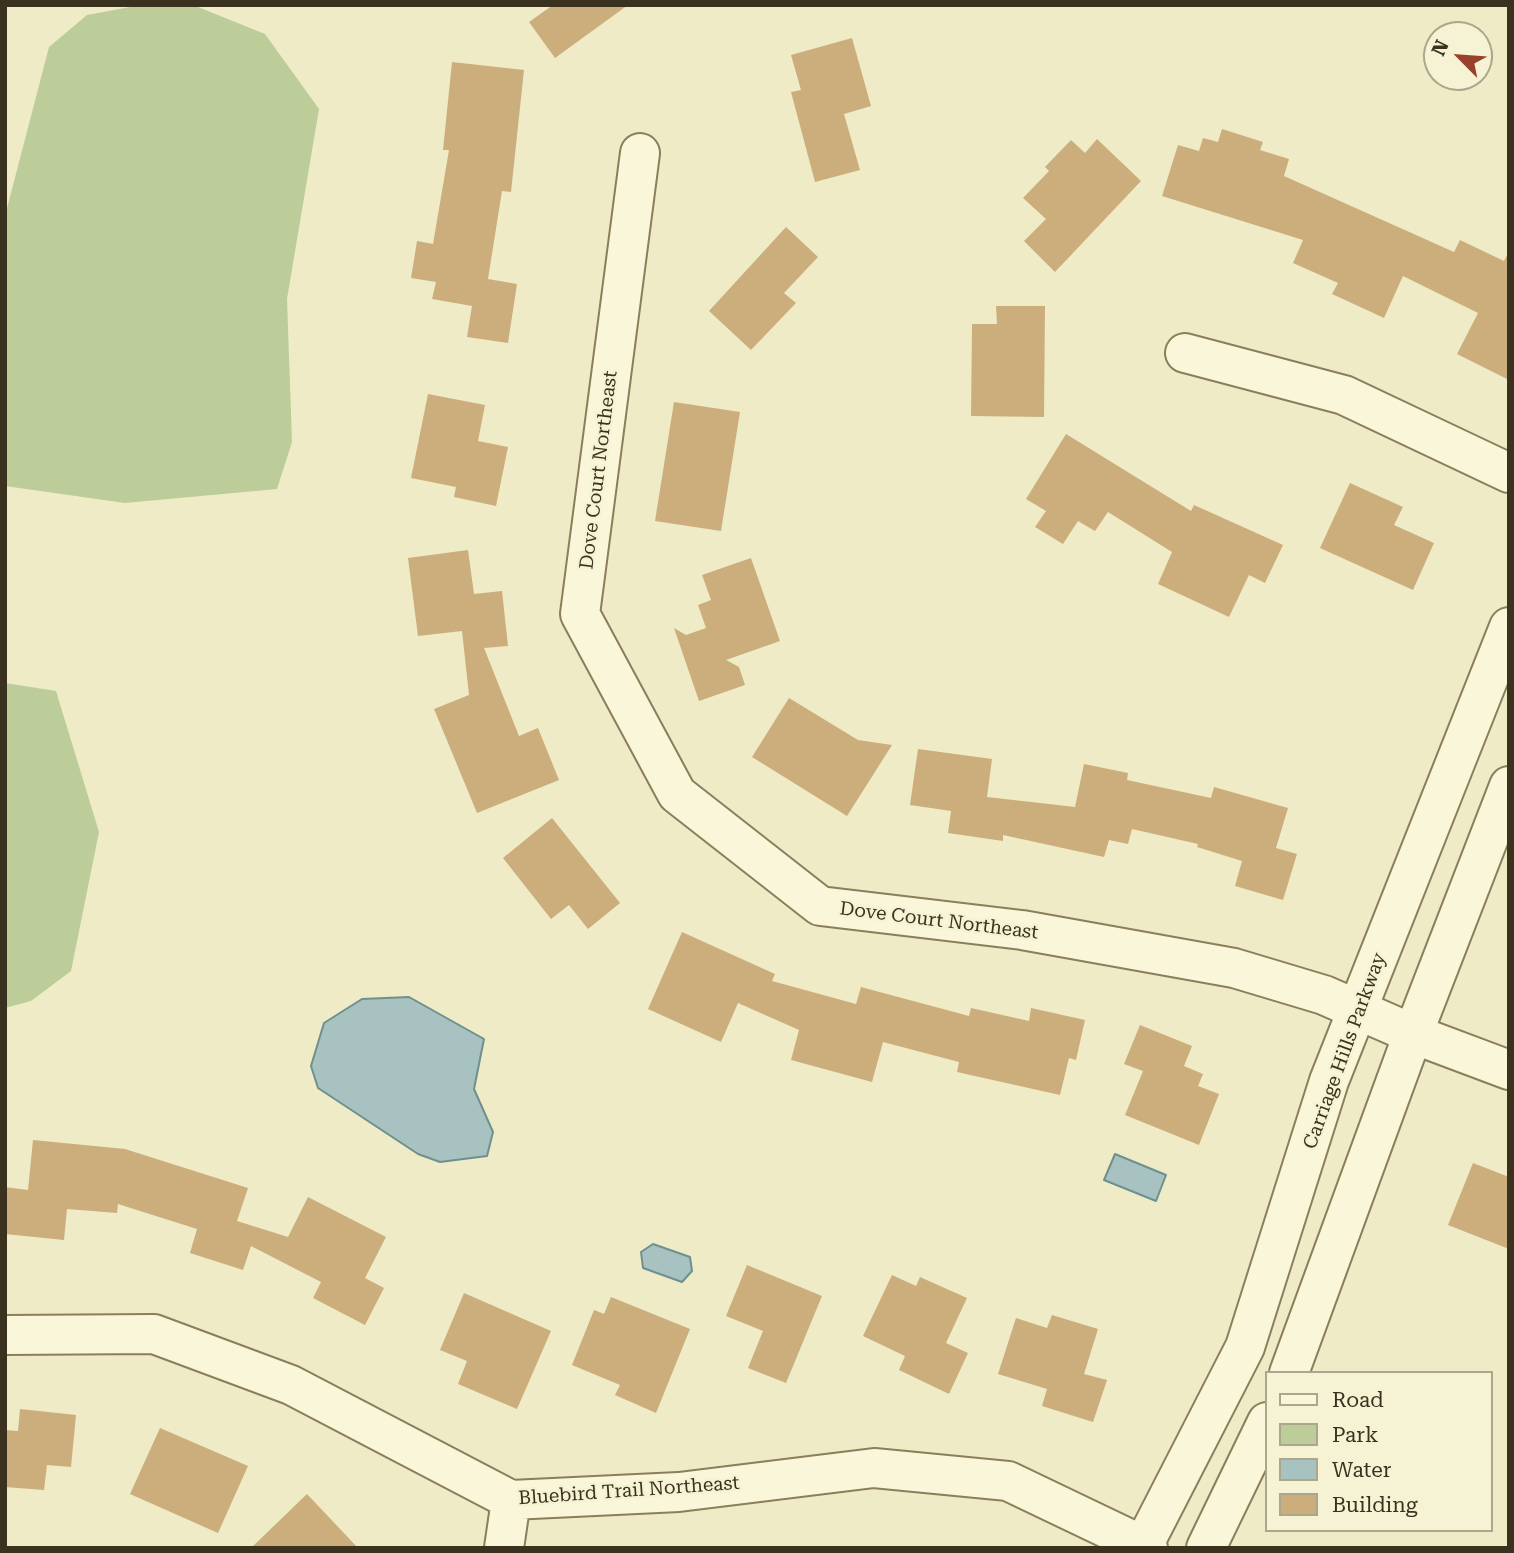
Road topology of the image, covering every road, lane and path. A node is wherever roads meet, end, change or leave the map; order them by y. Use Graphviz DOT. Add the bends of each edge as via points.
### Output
graph roads {
  1 [pos="640,153"];
  2 [pos="1185,354"];
  3 [pos="1509,473"];
  4 [pos="1509,627"];
  5 [pos="1509,786"];
  6 [pos="1360,1010"];
  7 [pos="1413,1034"];
  8 [pos="1509,1070"];
  9 [pos="5,1335"];
  10 [pos="1290,1371"];
  11 [pos="1266,1424"];
  12 [pos="512,1500"];
  13 [pos="1144,1547"];
  14 [pos="504,1548"];
  15 [pos="1206,1548"];
  1 -- 6 [label="street, Dove Court Northeast" via="580,614 677,794 820,906 1022,930 1234,968"];
  2 -- 3 [label="street" via="1344,395"];
  4 -- 6 [label="street, Carriage Hills Parkway"];
  5 -- 7 [label="street"];
  6 -- 7 [label="street, Dove Court Northeast"];
  6 -- 13 [label="street, Carriage Hills Parkway" via="1329,1081 1245,1347"];
  7 -- 8 [label="street, Dove Court Northeast"];
  7 -- 10 [label="street"];
  9 -- 12 [label="street, Bluebird Trail Northeast" via="154,1334 291,1385"];
  11 -- 15 [label="street"];
  12 -- 13 [label="street, Bluebird Trail Northeast" via="679,1492 874,1468 1008,1481"];
  12 -- 14 [label="street"];
}
